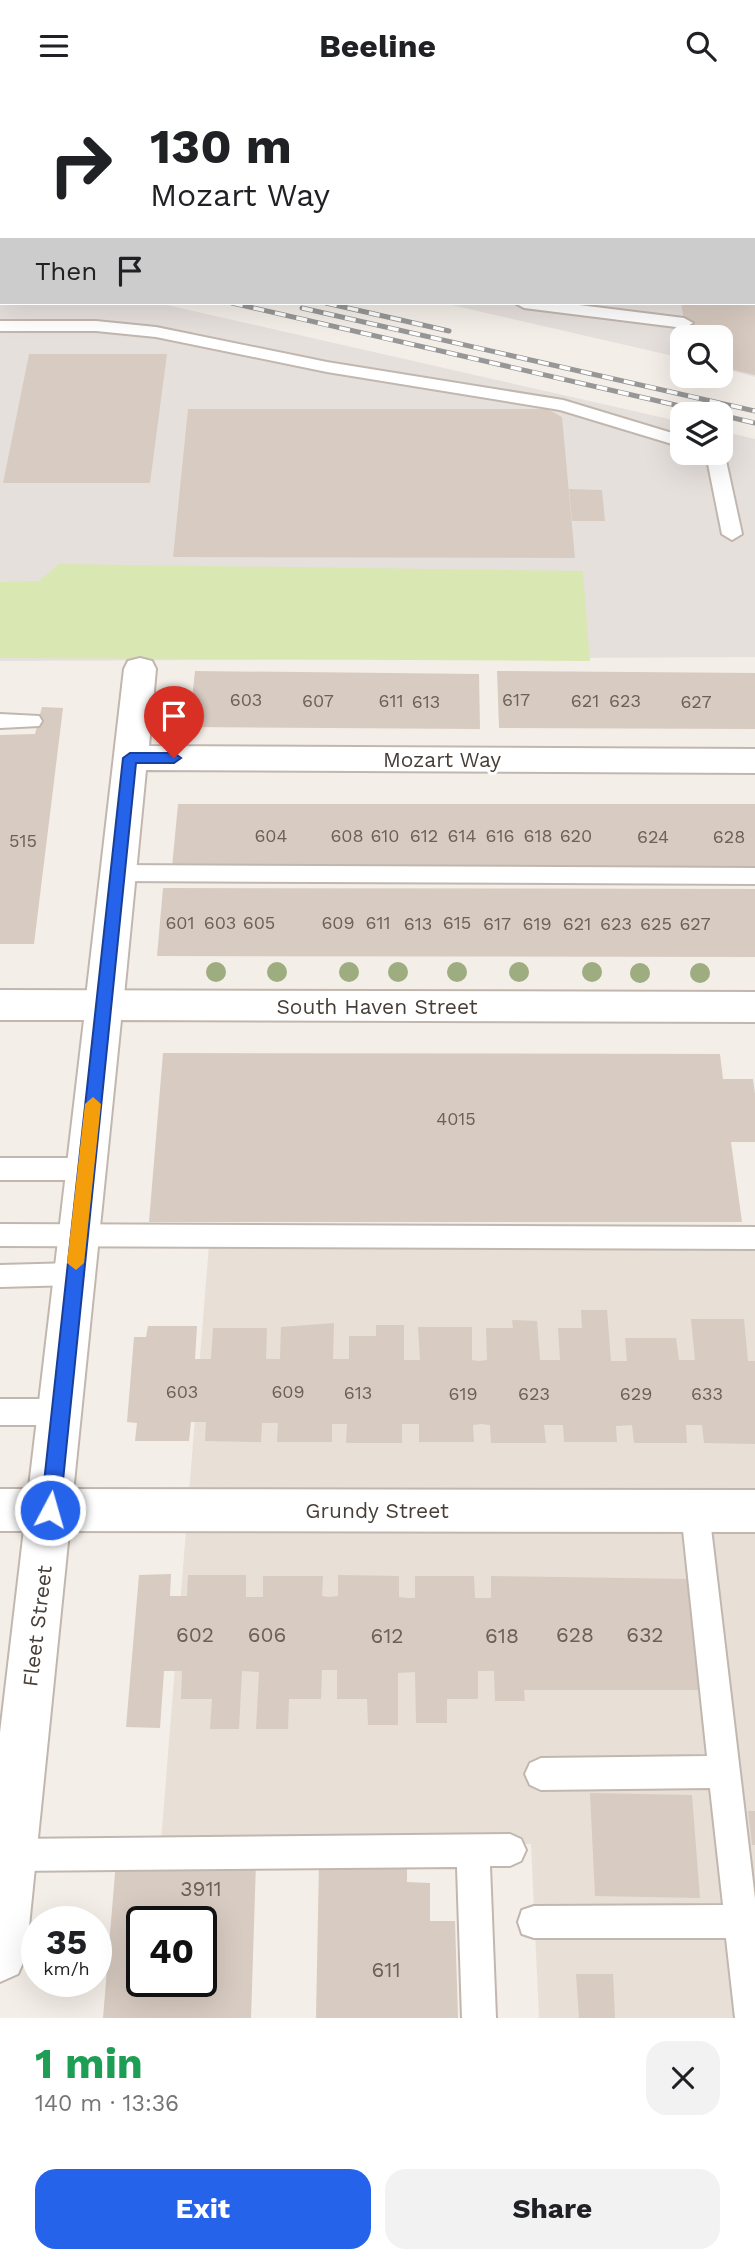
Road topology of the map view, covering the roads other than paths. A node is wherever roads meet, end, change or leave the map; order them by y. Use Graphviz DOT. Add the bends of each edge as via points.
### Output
graph roads {
  1 [pos="540,305"];
  2 [pos="684,323"];
  3 [pos="0,326"];
  4 [pos="670,438"];
  5 [pos="718,465"];
  6 [pos="732,534"];
  7 [pos="140,669"];
  8 [pos="0,721"];
  9 [pos="31,721"];
  10 [pos="130,758"];
  11 [pos="755,761"];
  12 [pos="117,873"];
  13 [pos="755,876"];
  14 [pos="0,1005"];
  15 [pos="103,1006"];
  16 [pos="755,1007"];
  17 [pos="0,1169"];
  18 [pos="85,1169"];
  19 [pos="0,1235"];
  20 [pos="755,1238"];
  21 [pos="77,1255"];
  22 [pos="0,1276"];
  23 [pos="0,1412"];
  24 [pos="61,1412"];
  25 [pos="0,1510"];
  26 [pos="50,1510"];
  27 [pos="695,1511"];
  28 [pos="755,1511"];
  29 [pos="724,1772"];
  30 [pos="541,1773"];
  31 [pos="473,1850"];
  32 [pos="510,1850"];
  33 [pos="11,1855"];
  34 [pos="741,1921"];
  35 [pos="534,1922"];
  36 [pos="0,1956"];
  37 [pos="479,2018"];
  38 [pos="752,2018"];
  1 -- 2 [label="lane"];
  3 -- 4 [label="lane" via="96,326 156,332 327,367 563,405"];
  5 -- 6 [label="lane"];
  7 -- 10 [label="street, Fleet Street"];
  8 -- 9 [label="lane"];
  10 -- 11 [label="street, Mozart Way"];
  10 -- 12 [label="street, Fleet Street"];
  12 -- 13 [label="lane"];
  12 -- 15 [label="street, Fleet Street"];
  14 -- 15 [label="street, South Haven Street"];
  15 -- 16 [label="street, South Haven Street"];
  15 -- 18 [label="street, Fleet Street"];
  17 -- 18 [label="lane"];
  18 -- 21 [label="street, Fleet Street"];
  19 -- 21 [label="lane"];
  20 -- 21 [label="lane"];
  21 -- 22 [label="lane"];
  21 -- 24 [label="street, Fleet Street"];
  23 -- 24 [label="lane"];
  24 -- 26 [label="street, Fleet Street"];
  25 -- 26 [label="street, Grundy Street"];
  26 -- 27 [label="street, Grundy Street"];
  26 -- 33 [label="street, Fleet Street"];
  27 -- 28 [label="street, Grundy Street"];
  27 -- 29 [label="lane"];
  29 -- 30 [label="lane"];
  29 -- 34 [label="lane"];
  31 -- 32 [label="lane"];
  31 -- 33 [label="lane"];
  31 -- 37 [label="lane"];
  33 -- 36 [label="street, Fleet Street"];
  34 -- 35 [label="lane"];
  34 -- 38 [label="lane"];
}
